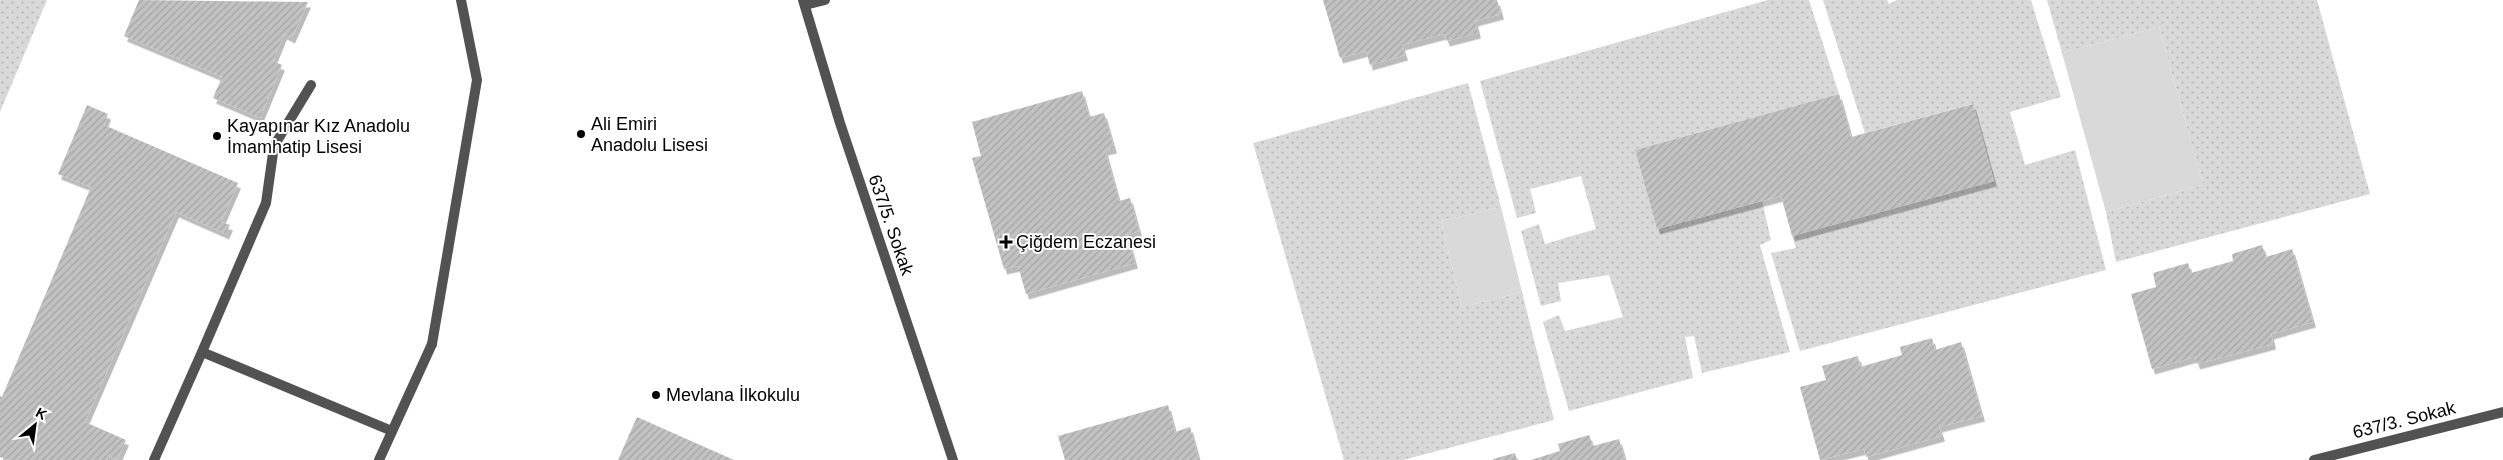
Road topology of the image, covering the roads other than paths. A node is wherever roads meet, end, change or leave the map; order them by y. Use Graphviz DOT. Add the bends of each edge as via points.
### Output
graph roads {
  1 [pos="461,0"];
  2 [pos="825,0"];
  3 [pos="804,3"];
  4 [pos="311,85"];
  5 [pos="202,352"];
  6 [pos="2503,412"];
  7 [pos="392,431"];
  8 [pos="154,460"];
  9 [pos="379,460"];
  10 [pos="953,460"];
  11 [pos="2314,460"];
  1 -- 7 [label="street" via="477,80 432,344"];
  2 -- 3 [label="street"];
  3 -- 10 [label="street, 637/5. Sokak" via="840,122"];
  4 -- 5 [label="street" via="274,146 266,203"];
  5 -- 7 [label="street"];
  5 -- 8 [label="street"];
  6 -- 11 [label="street, 637/3. Sokak"];
  7 -- 9 [label="street"];
}
